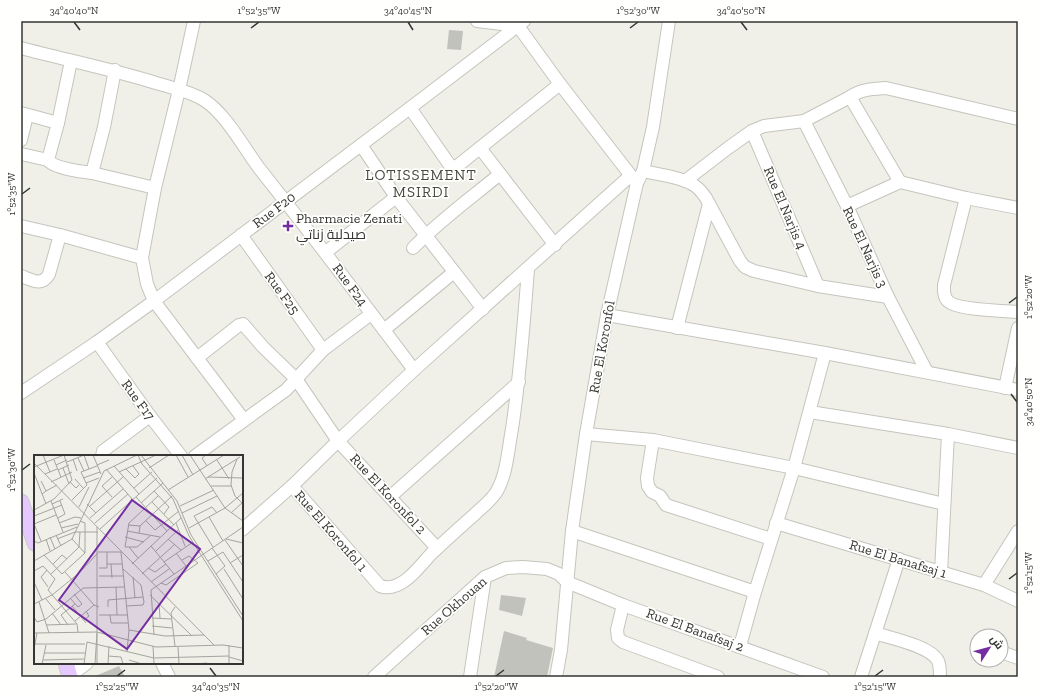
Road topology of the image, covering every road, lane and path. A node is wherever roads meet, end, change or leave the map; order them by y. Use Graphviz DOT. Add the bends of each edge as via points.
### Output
graph roads {
  1 [pos="194,21"];
  2 [pos="477,21"];
  3 [pos="669,21"];
  4 [pos="521,23"];
  5 [pos="21,48"];
  6 [pos="71,61"];
  7 [pos="115,70"];
  8 [pos="560,84"];
  9 [pos="179,90"];
  10 [pos="850,97"];
  11 [pos="410,108"];
  12 [pos="24,114"];
  13 [pos="1018,119"];
  14 [pos="804,121"];
  15 [pos="58,123"];
  16 [pos="752,131"];
  17 [pos="21,140"];
  18 [pos="361,144"];
  19 [pos="480,148"];
  20 [pos="21,154"];
  21 [pos="48,160"];
  22 [pos="643,171"];
  23 [pos="92,173"];
  24 [pos="500,174"];
  25 [pos="633,180"];
  26 [pos="685,181"];
  27 [pos="900,182"];
  28 [pos="156,188"];
  29 [pos="396,196"];
  30 [pos="966,198"];
  31 [pos="286,201"];
  32 [pos="710,204"];
  33 [pos="847,206"];
  34 [pos="1018,208"];
  35 [pos="21,226"];
  36 [pos="60,235"];
  37 [pos="241,235"];
  38 [pos="425,235"];
  39 [pos="555,245"];
  40 [pos="413,248"];
  41 [pos="326,252"];
  42 [pos="142,258"];
  43 [pos="528,269"];
  44 [pos="454,272"];
  45 [pos="21,276"];
  46 [pos="818,286"];
  47 [pos="888,297"];
  48 [pos="154,301"];
  49 [pos="483,309"];
  50 [pos="1018,312"];
  51 [pos="371,314"];
  52 [pos="607,315"];
  53 [pos="677,328"];
  54 [pos="1018,328"];
  55 [pos="384,330"];
  56 [pos="97,342"];
  57 [pos="323,350"];
  58 [pos="825,353"];
  59 [pos="197,358"];
  60 [pos="414,370"];
  61 [pos="927,372"];
  62 [pos="296,378"];
  63 [pos="519,382"];
  64 [pos="1005,388"];
  65 [pos="1018,390"];
  66 [pos="21,393"];
  67 [pos="810,412"];
  68 [pos="150,416"];
  69 [pos="244,420"];
  70 [pos="586,434"];
  71 [pos="948,434"];
  72 [pos="338,440"];
  73 [pos="653,440"];
  74 [pos="1018,448"];
  75 [pos="102,455"];
  76 [pos="180,455"];
  77 [pos="196,455"];
  78 [pos="794,468"];
  79 [pos="292,486"];
  80 [pos="391,496"];
  81 [pos="21,502"];
  82 [pos="944,504"];
  83 [pos="776,523"];
  84 [pos="243,529"];
  85 [pos="572,531"];
  86 [pos="1018,531"];
  87 [pos="34,540"];
  88 [pos="771,540"];
  89 [pos="437,548"];
  90 [pos="899,559"];
  91 [pos="941,572"];
  92 [pos="485,577"];
  93 [pos="566,582"];
  94 [pos="984,585"];
  95 [pos="755,592"];
  96 [pos="1018,601"];
  97 [pos="623,605"];
  98 [pos="875,633"];
  99 [pos="740,646"];
  100 [pos="66,664"];
  101 [pos="86,664"];
  102 [pos="162,664"];
  103 [pos="69,677"];
  104 [pos="169,677"];
  105 [pos="374,677"];
  106 [pos="470,677"];
  107 [pos="556,677"];
  108 [pos="718,677"];
  109 [pos="823,677"];
  110 [pos="861,677"];
  111 [pos="940,677"];
  1 -- 9 [label="street"];
  2 -- 4 [label="street"];
  3 -- 22 [label="street, Rue El Koronfol" via="653,127"];
  4 -- 8 [label="street"];
  4 -- 11 [label="street, Rue F20"];
  5 -- 6 [label="street, Rue F24"];
  6 -- 7 [label="street, Rue F24"];
  6 -- 15 [label="street"];
  7 -- 9 [label="street, Rue F24"];
  7 -- 23 [label="street"];
  8 -- 19 [label="street"];
  8 -- 25 [label="street"];
  9 -- 28 [label="street"];
  9 -- 31 [label="street, Rue F24" via="205,100 217,111"];
  10 -- 13 [label="street" via="857,92 886,88"];
  10 -- 14 [label="street"];
  10 -- 27 [label="street"];
  11 -- 18 [label="street, Rue F20"];
  11 -- 19 [label="street" via="452,166 456,167"];
  12 -- 15 [label="street"];
  12 -- 17 [label="street"];
  14 -- 16 [label="street" via="764,126"];
  14 -- 33 [label="street, Rue El Narjis 3"];
  15 -- 21 [label="street"];
  16 -- 26 [label="street"];
  16 -- 46 [label="street, Rue El Narjis 4"];
  18 -- 29 [label="street"];
  18 -- 31 [label="street, Rue F20"];
  19 -- 24 [label="street"];
  20 -- 21 [label="street"];
  21 -- 23 [label="street" via="53,165"];
  22 -- 25 [label="street, Rue El Koronfol"];
  22 -- 26 [label="street"];
  23 -- 28 [label="street"];
  24 -- 38 [label="street"];
  24 -- 39 [label="street"];
  25 -- 39 [label="street"];
  25 -- 52 [label="street, Rue El Koronfol"];
  26 -- 32 [label="street" via="699,189"];
  27 -- 30 [label="street"];
  27 -- 33 [label="street"];
  28 -- 42 [label="street"];
  29 -- 38 [label="street"];
  29 -- 41 [label="street"];
  30 -- 34 [label="street"];
  30 -- 50 [label="street" via="944,285 945,296 950,303 961,307"];
  31 -- 37 [label="street, Rue F20"];
  31 -- 41 [label="street, Rue F24"];
  32 -- 46 [label="street" via="745,267"];
  32 -- 53 [label="street"];
  33 -- 47 [label="street, Rue El Narjis 3"];
  35 -- 36 [label="street"];
  36 -- 42 [label="street"];
  36 -- 45 [label="street" via="46,280 42,282"];
  37 -- 48 [label="street, Rue F20"];
  37 -- 57 [label="street, Rue F25"];
  38 -- 40 [label="street"];
  38 -- 44 [label="street"];
  39 -- 43 [label="street"];
  41 -- 51 [label="street, Rue F24"];
  42 -- 48 [label="street" via="147,284"];
  43 -- 49 [label="street"];
  43 -- 63 [label="street, Rue El Koronfol 1"];
  44 -- 49 [label="street"];
  44 -- 55 [label="street"];
  46 -- 47 [label="street"];
  47 -- 61 [label="street, Rue El Narjis 3"];
  48 -- 56 [label="street, Rue F20"];
  48 -- 59 [label="street"];
  49 -- 60 [label="street"];
  51 -- 55 [label="street, Rue F24"];
  51 -- 57 [label="street"];
  52 -- 53 [label="street"];
  52 -- 70 [label="street, Rue El Koronfol"];
  53 -- 58 [label="street"];
  54 -- 64 [label="street"];
  55 -- 60 [label="street, Rue F24"];
  56 -- 66 [label="street, Rue F20"];
  56 -- 68 [label="street, Rue F17"];
  57 -- 62 [label="street"];
  58 -- 61 [label="street"];
  58 -- 67 [label="street"];
  59 -- 62 [label="street, Rue El Koronfol 2" via="243,324"];
  59 -- 69 [label="street"];
  60 -- 72 [label="street"];
  61 -- 64 [label="street"];
  62 -- 69 [label="street" via="286,390"];
  62 -- 72 [label="street, Rue El Koronfol 2"];
  63 -- 80 [label="street"];
  63 -- 89 [label="street, Rue El Koronfol 1" via="503,478 489,503"];
  64 -- 65 [label="street"];
  67 -- 71 [label="street"];
  67 -- 78 [label="street"];
  68 -- 75 [label="street" via="103,450"];
  68 -- 76 [label="street, Rue F17"];
  69 -- 77 [label="street"];
  70 -- 73 [label="street"];
  70 -- 85 [label="street, Rue El Koronfol"];
  71 -- 74 [label="street"];
  71 -- 82 [label="street"];
  72 -- 79 [label="street"];
  72 -- 80 [label="street, Rue El Koronfol 2"];
  73 -- 78 [label="street"];
  73 -- 88 [label="street" via="648,486 666,505"];
  78 -- 82 [label="street"];
  78 -- 83 [label="street"];
  79 -- 84 [label="street"];
  79 -- 89 [label="street, Rue El Koronfol 1" via="380,586 386,588 398,585"];
  80 -- 89 [label="street, Rue El Koronfol 2"];
  81 -- 87 [label="main road"];
  82 -- 91 [label="street"];
  83 -- 88 [label="street"];
  83 -- 90 [label="street, Rue El Banafsaj 1"];
  85 -- 93 [label="street, Rue El Koronfol"];
  85 -- 95 [label="street"];
  86 -- 94 [label="street"];
  88 -- 95 [label="street"];
  90 -- 91 [label="street, Rue El Banafsaj 1"];
  90 -- 98 [label="street"];
  91 -- 94 [label="street, Rue El Banafsaj 1"];
  92 -- 93 [label="street, Rue Okhouan" via="506,568 523,567 547,569 559,574"];
  92 -- 105 [label="street, Rue Okhouan"];
  92 -- 106 [label="street"];
  93 -- 97 [label="street, Rue El Banafsaj 2"];
  93 -- 107 [label="street, Rue El Koronfol" via="561,650"];
  94 -- 96 [label="street, Rue El Banafsaj 1"];
  95 -- 99 [label="street"];
  97 -- 99 [label="street, Rue El Banafsaj 2"];
  97 -- 108 [label="street" via="617,630 618,638 623,642"];
  98 -- 110 [label="street"];
  98 -- 111 [label="street" via="924,649 934,655 939,662"];
  99 -- 109 [label="street, Rue El Banafsaj 2"];
  100 -- 103 [label="main road"];
  101 -- 103 [label="street"];
  102 -- 104 [label="street"];
}
